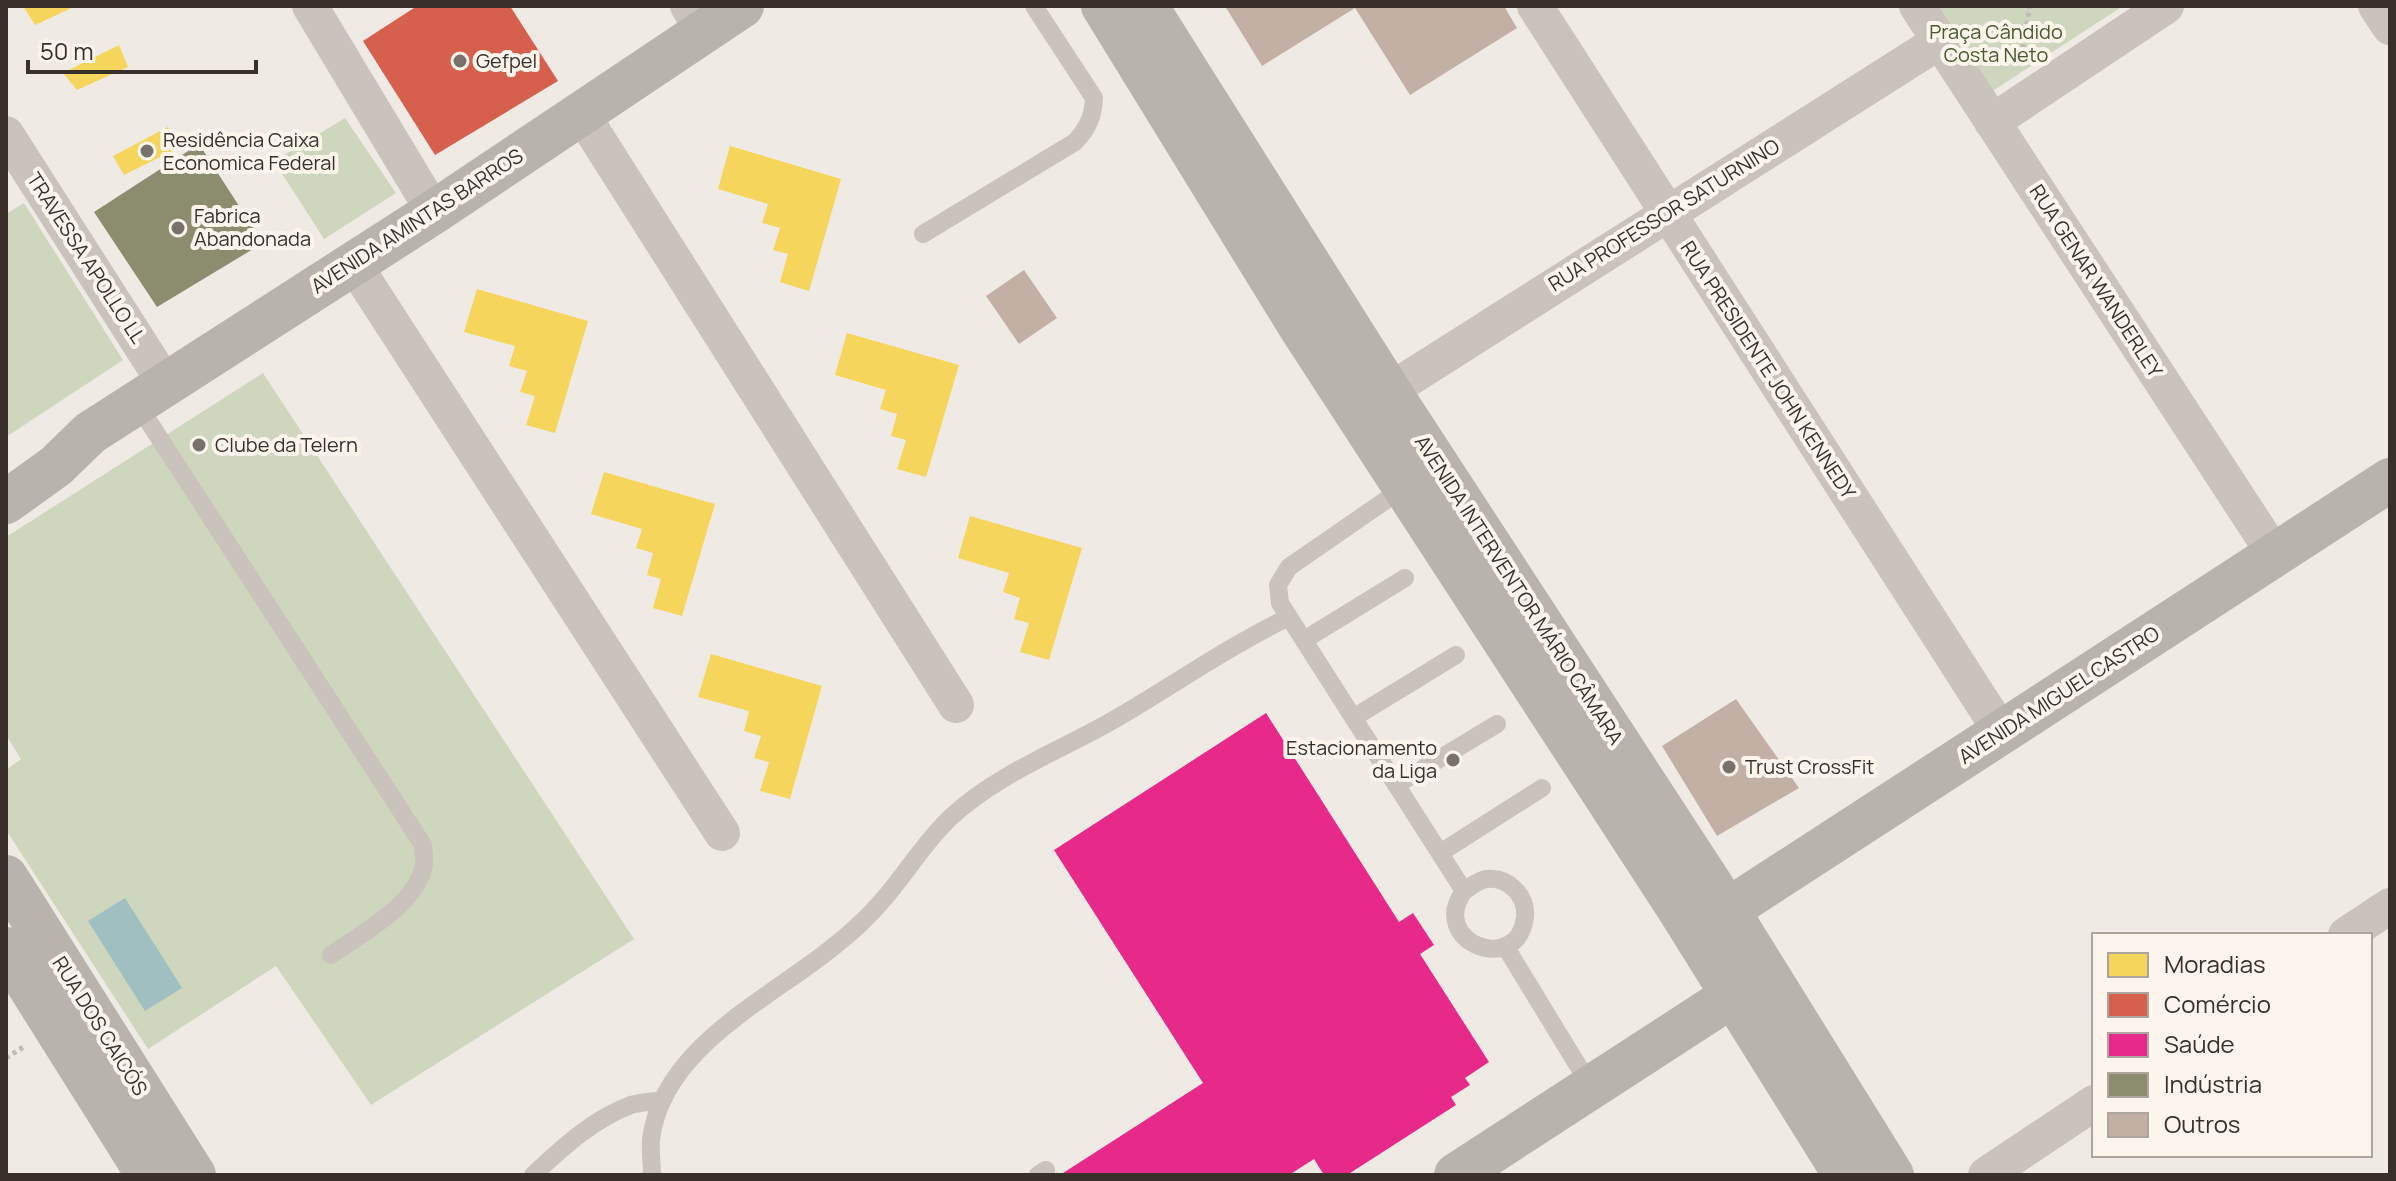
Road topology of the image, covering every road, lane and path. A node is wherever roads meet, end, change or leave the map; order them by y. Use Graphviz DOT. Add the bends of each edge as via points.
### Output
graph roads {
  1 [pos="310,6"];
  2 [pos="742,6"];
  3 [pos="1034,6"];
  4 [pos="1103,6"];
  5 [pos="1146,6"];
  6 [pos="1535,6"];
  7 [pos="1917,6"];
  8 [pos="2030,6"];
  9 [pos="2166,6"];
  10 [pos="2376,6"];
  11 [pos="696,18"];
  12 [pos="2390,27"];
  13 [pos="1940,41"];
  14 [pos="2019,74"];
  15 [pos="581,113"];
  16 [pos="1992,122"];
  17 [pos="6,134"];
  18 [pos="434,212"];
  19 [pos="1666,213"];
  20 [pos="923,234"];
  21 [pos="353,263"];
  22 [pos="1389,391"];
  23 [pos="151,392"];
  24 [pos="90,433"];
  25 [pos="6,475"];
  26 [pos="2390,480"];
  27 [pos="1405,487"];
  28 [pos="6,502"];
  29 [pos="2275,555"];
  30 [pos="1405,578"];
  31 [pos="1289,617"];
  32 [pos="1304,640"];
  33 [pos="1456,655"];
  34 [pos="956,705"];
  35 [pos="1353,718"];
  36 [pos="1497,724"];
  37 [pos="2002,733"];
  38 [pos="1396,785"];
  39 [pos="1542,788"];
  40 [pos="722,833"];
  41 [pos="1440,853"];
  42 [pos="6,877"];
  43 [pos="1464,891"];
  44 [pos="2389,908"];
  45 [pos="1728,911"];
  46 [pos="2349,933"];
  47 [pos="1505,946"];
  48 [pos="331,955"];
  49 [pos="1756,957"];
  50 [pos="11,968"];
  51 [pos="1724,979"];
  52 [pos="1591,1087"];
  53 [pos="662,1100"];
  54 [pos="2092,1104"];
  55 [pos="148,1175"];
  56 [pos="194,1175"];
  57 [pos="533,1175"];
  58 [pos="652,1175"];
  59 [pos="1456,1175"];
  60 [pos="1845,1175"];
  61 [pos="1892,1175"];
  62 [pos="1986,1175"];
  1 -- 18 [label="street"];
  2 -- 11 [label="main road, AVENIDA AMINTAS BARROS"];
  3 -- 20 [label="lane" via="1094,98 1087,129 1075,142"];
  4 -- 27 [label="main road, AVENIDA INTERVENTOR MÁRIO CÂMARA"];
  5 -- 22 [label="main road, AVENIDA INTERVENTOR MÁRIO CÂMARA"];
  6 -- 19 [label="street, RUA PRESIDENTE JOHN KENNEDY"];
  7 -- 13 [label="street, RUA GENAR WANDERLEY"];
  8 -- 14 [label="path"];
  9 -- 16 [label="street"];
  10 -- 12 [label="street"];
  11 -- 15 [label="main road, AVENIDA AMINTAS BARROS"];
  13 -- 16 [label="street, RUA GENAR WANDERLEY"];
  13 -- 19 [label="street, RUA PROFESSOR SATURNINO"];
  15 -- 18 [label="main road, AVENIDA AMINTAS BARROS"];
  15 -- 34 [label="street"];
  16 -- 29 [label="street, RUA GENAR WANDERLEY"];
  17 -- 23 [label="street, TRAVESSA APOLLO LL"];
  18 -- 21 [label="main road, AVENIDA AMINTAS BARROS"];
  19 -- 22 [label="street, RUA PROFESSOR SATURNINO"];
  19 -- 37 [label="street, RUA PRESIDENTE JOHN KENNEDY"];
  21 -- 23 [label="main road, AVENIDA AMINTAS BARROS"];
  21 -- 40 [label="street"];
  22 -- 45 [label="main road, AVENIDA INTERVENTOR MÁRIO CÂMARA"];
  23 -- 24 [label="main road, AVENIDA AMINTAS BARROS"];
  23 -- 48 [label="lane" via="423,845 425,862 404,902"];
  24 -- 25 [label="main road, AVENIDA AMINTAS BARROS" via="44,451"];
  24 -- 28 [label="main road, AVENIDA AMINTAS BARROS"];
  26 -- 29 [label="main road, AVENIDA MIGUEL CASTRO"];
  27 -- 31 [label="lane" via="1289,567 1278,585"];
  27 -- 51 [label="main road, AVENIDA INTERVENTOR MÁRIO CÂMARA"];
  29 -- 37 [label="main road, AVENIDA MIGUEL CASTRO"];
  30 -- 32 [label="lane"];
  31 -- 32 [label="lane"];
  31 -- 53 [label="lane" via="988,788 950,817 882,901 839,943 720,1030 687,1061"];
  32 -- 35 [label="lane"];
  33 -- 35 [label="lane"];
  35 -- 38 [label="lane"];
  36 -- 38 [label="lane"];
  37 -- 45 [label="main road, AVENIDA MIGUEL CASTRO"];
  38 -- 41 [label="lane"];
  39 -- 41 [label="lane"];
  41 -- 43 [label="lane"];
  42 -- 56 [label="main road, RUA DOS CAICÓS"];
  43 -- 47 [label="lane" via="1456,910 1465,939 1478,948"];
  43 -- 47 [label="lane" via="1484,879 1503,881 1518,892 1526,909 1524,925"];
  44 -- 46 [label="street"];
  45 -- 49 [label="main road, AVENIDA INTERVENTOR MÁRIO CÂMARA"];
  45 -- 51 [label="main road" via="1711,926 1709,941"];
  47 -- 52 [label="lane"];
  49 -- 51 [label="main road" via="1744,988"];
  49 -- 61 [label="main road, AVENIDA INTERVENTOR MÁRIO CÂMARA"];
  50 -- 55 [label="main road, RUA DOS CAICÓS"];
  51 -- 52 [label="main road"];
  51 -- 60 [label="main road, AVENIDA INTERVENTOR MÁRIO CÂMARA"];
  52 -- 59 [label="main road"];
  53 -- 57 [label="lane" via="634,1104 606,1117"];
  53 -- 58 [label="lane" via="651,1138"];
  54 -- 62 [label="street"];
}
